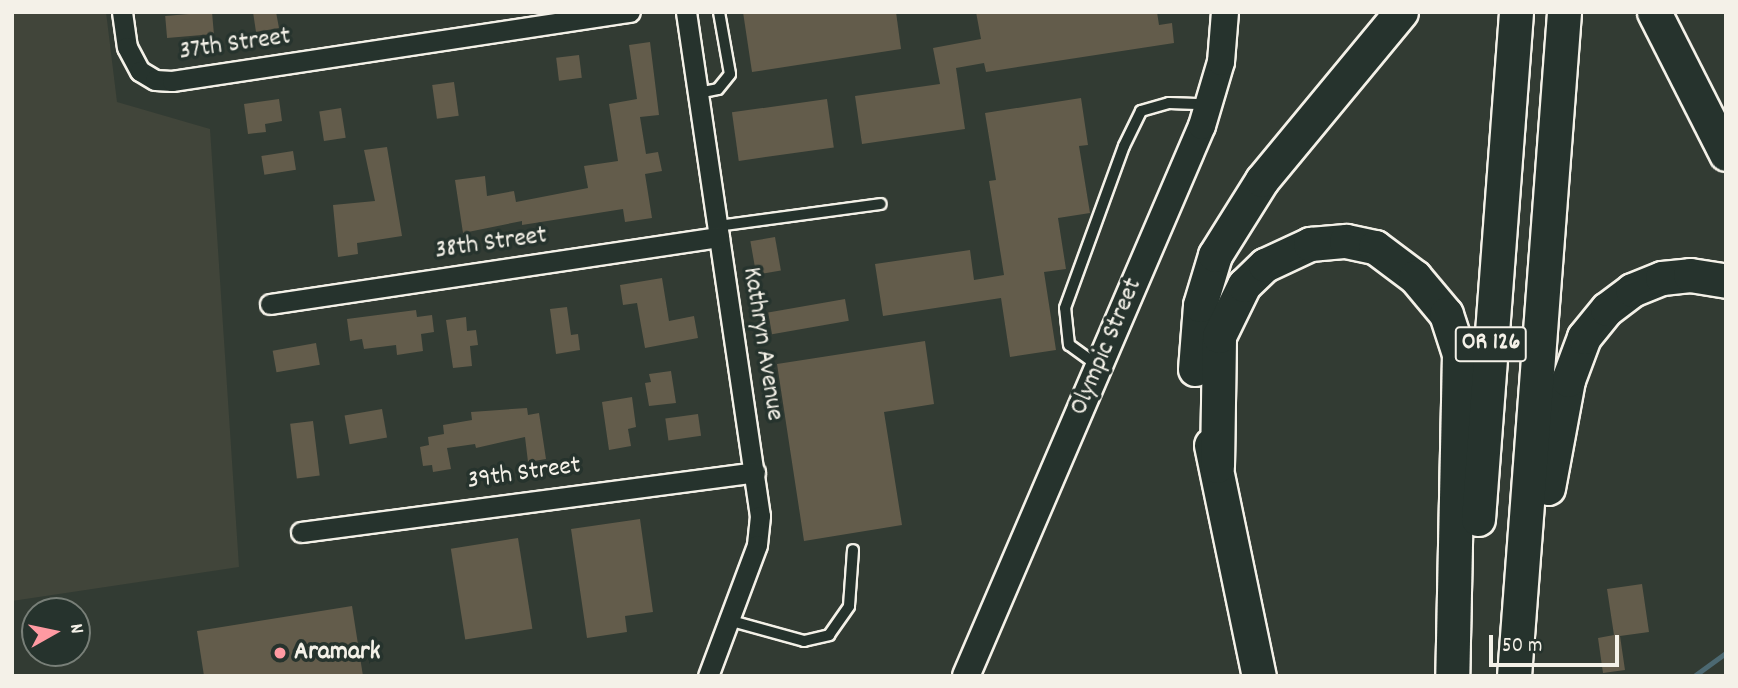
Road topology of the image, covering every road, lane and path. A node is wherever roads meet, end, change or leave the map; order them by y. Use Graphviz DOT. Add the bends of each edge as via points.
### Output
graph roads {
  1 [pos="122,12"];
  2 [pos="630,12"];
  3 [pos="686,12"];
  4 [pos="719,12"];
  5 [pos="1225,12"];
  6 [pos="1401,12"];
  7 [pos="1516,12"];
  8 [pos="1564,12"];
  9 [pos="1654,12"];
  10 [pos="698,93"];
  11 [pos="1210,104"];
  12 [pos="1726,154"];
  13 [pos="881,204"];
  14 [pos="718,231"];
  15 [pos="1726,281"];
  16 [pos="270,304"];
  17 [pos="1099,366"];
  18 [pos="1217,466"];
  19 [pos="755,472"];
  20 [pos="300,532"];
  21 [pos="853,550"];
  22 [pos="728,620"];
  23 [pos="1517,638"];
  24 [pos="708,676"];
  25 [pos="966,676"];
  26 [pos="1259,676"];
  27 [pos="1452,676"];
  28 [pos="1465,676"];
  29 [pos="1514,676"];
  1 -- 2 [label="street, 37th Street" via="127,47 140,71 155,80 172,81"];
  3 -- 10 [label="street, Kathryn Avenue"];
  4 -- 10 [label="lane" via="730,74 718,89"];
  5 -- 11 [label="main road, Olympic Street" via="1221,62"];
  6 -- 18 [label="highway" via="1262,180 1215,255 1200,305 1195,368"];
  7 -- 28 [label="highway, OR 126"];
  8 -- 23 [label="highway, OR 126"];
  9 -- 12 [label="highway"];
  10 -- 14 [label="street, Kathryn Avenue"];
  11 -- 17 [label="main road, Olympic Street"];
  11 -- 17 [label="lane" via="1169,103 1141,110 1124,146 1065,308 1069,345"];
  13 -- 14 [label="lane"];
  14 -- 16 [label="street, 38th Street"];
  14 -- 19 [label="street, Kathryn Avenue"];
  15 -- 23 [label="highway" via="1689,275 1661,278 1615,303 1584,337 1568,380 1537,566"];
  17 -- 25 [label="main road, Olympic Street"];
  18 -- 26 [label="highway"];
  18 -- 27 [label="highway" via="1219,336 1244,285 1265,265 1310,244 1346,241 1375,247 1415,277 1446,314 1459,354"];
  19 -- 20 [label="street, 39th Street"];
  19 -- 22 [label="street, Kathryn Avenue" via="760,516 757,545"];
  21 -- 22 [label="lane" via="849,606 829,635 804,641"];
  22 -- 24 [label="street, Kathryn Avenue"];
  23 -- 29 [label="highway, OR 126"];
}
